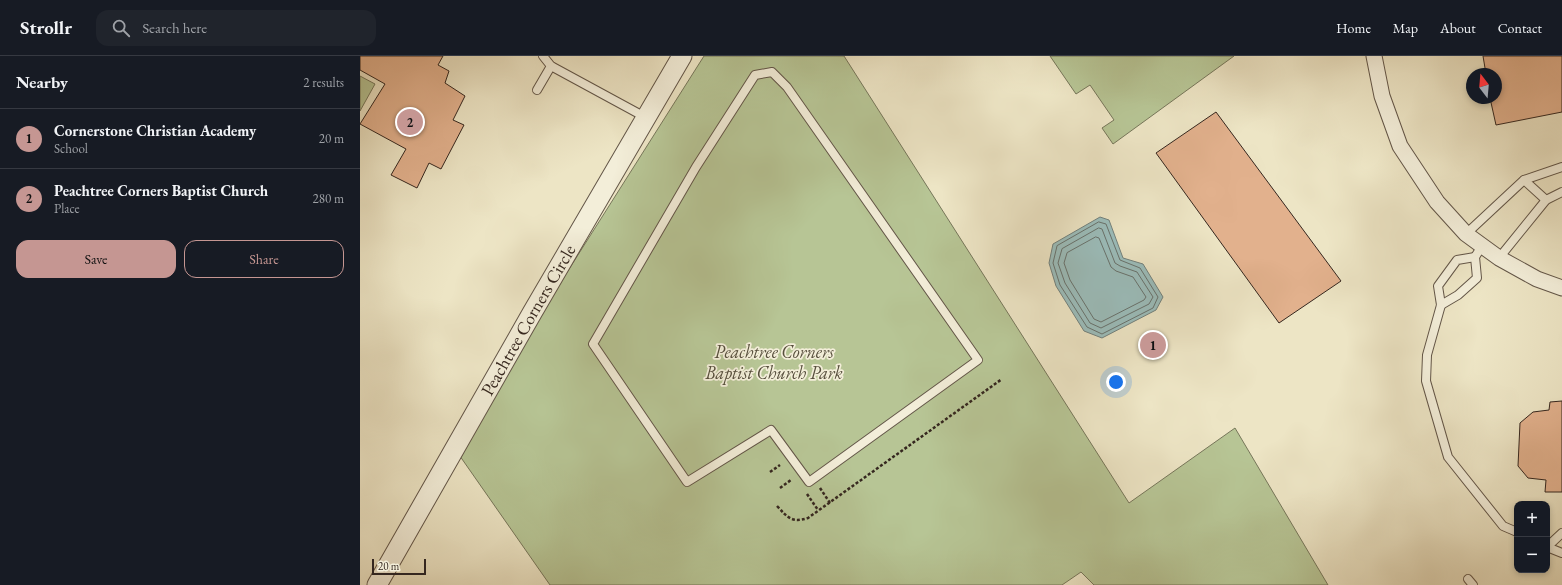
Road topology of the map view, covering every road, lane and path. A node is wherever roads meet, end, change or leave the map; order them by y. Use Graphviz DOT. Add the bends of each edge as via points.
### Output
graph roads {
  1 [pos="543,56"];
  2 [pos="682,56"];
  3 [pos="1374,56"];
  4 [pos="551,66"];
  5 [pos="755,74"];
  6 [pos="537,90"];
  7 [pos="645,117"];
  8 [pos="1562,167"];
  9 [pos="1524,180"];
  10 [pos="1562,192"];
  11 [pos="1546,200"];
  12 [pos="1466,234"];
  13 [pos="1479,251"];
  14 [pos="1498,258"];
  15 [pos="1562,288"];
  16 [pos="1441,305"];
  17 [pos="1002,379"];
  18 [pos="784,462"];
  19 [pos="770,472"];
  20 [pos="795,478"];
  21 [pos="780,488"];
  22 [pos="804,491"];
  23 [pos="777,506"];
  24 [pos="818,510"];
  25 [pos="1514,531"];
  26 [pos="1562,533"];
  27 [pos="1550,544"];
  28 [pos="1550,548"];
  29 [pos="1562,554"];
  30 [pos="377,585"];
  1 -- 4 [label="lane"];
  2 -- 7 [label="street, Peachtree Corners Circle"];
  3 -- 12 [label="street" via="1382,96 1400,146 1437,202"];
  4 -- 6 [label="lane"];
  4 -- 7 [label="lane"];
  5 -- 5 [label="lane" via="696,167 593,344 687,482 771,430 810,482 978,360 787,86 772,72"];
  7 -- 30 [label="street, Peachtree Corners Circle"];
  8 -- 9 [label="lane"];
  9 -- 11 [label="lane"];
  9 -- 12 [label="lane"];
  10 -- 11 [label="lane"];
  11 -- 14 [label="lane"];
  12 -- 13 [label="street"];
  13 -- 14 [label="street"];
  13 -- 16 [label="lane" via="1477,278"];
  13 -- 16 [label="lane" via="1457,260 1442,280 1438,286"];
  14 -- 15 [label="street" via="1537,279"];
  16 -- 25 [label="lane" via="1427,354 1426,381 1448,456 1503,526"];
  17 -- 24 [label="path"];
  18 -- 19 [label="path"];
  20 -- 21 [label="path"];
  22 -- 24 [label="path"];
  23 -- 24 [label="path" via="792,520 808,518"];
  26 -- 27 [label="lane"];
  28 -- 29 [label="lane"];
}
